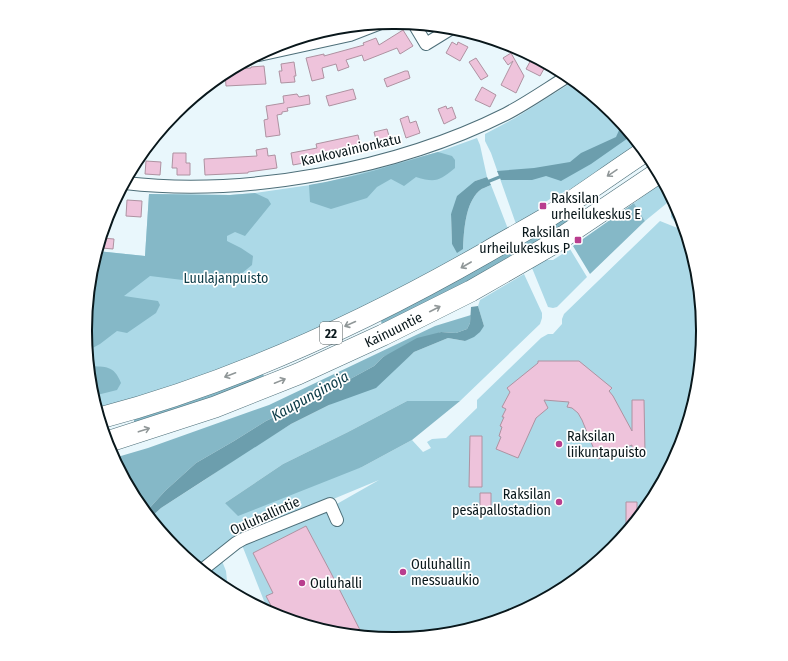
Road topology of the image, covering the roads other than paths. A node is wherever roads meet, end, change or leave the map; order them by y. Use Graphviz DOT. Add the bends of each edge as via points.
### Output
graph roads {
  1 [pos="418,30"];
  2 [pos="359,32"];
  3 [pos="443,34"];
  4 [pos="287,49"];
  5 [pos="562,80"];
  6 [pos="639,155"];
  7 [pos="653,176"];
  8 [pos="131,183"];
  9 [pos="105,416"];
  10 [pos="113,440"];
  11 [pos="337,520"];
  12 [pos="206,567"];
  1 -- 3 [label="street" via="426,44"];
  2 -- 4 [label="street"];
  5 -- 8 [label="street, Kaukovainionkatu" via="477,128 434,144 363,164 311,176 254,184 193,187"];
  6 -- 9 [label="highway, Kainuuntie / 22, one-way" via="548,217 373,314 290,352 204,386"];
  10 -- 7 [label="highway, Kainuuntie / 22, one-way" via="215,407 298,374 383,335 551,245"];
  11 -- 12 [label="street, Ouluhallintie" via="330,504 243,539"];
}
